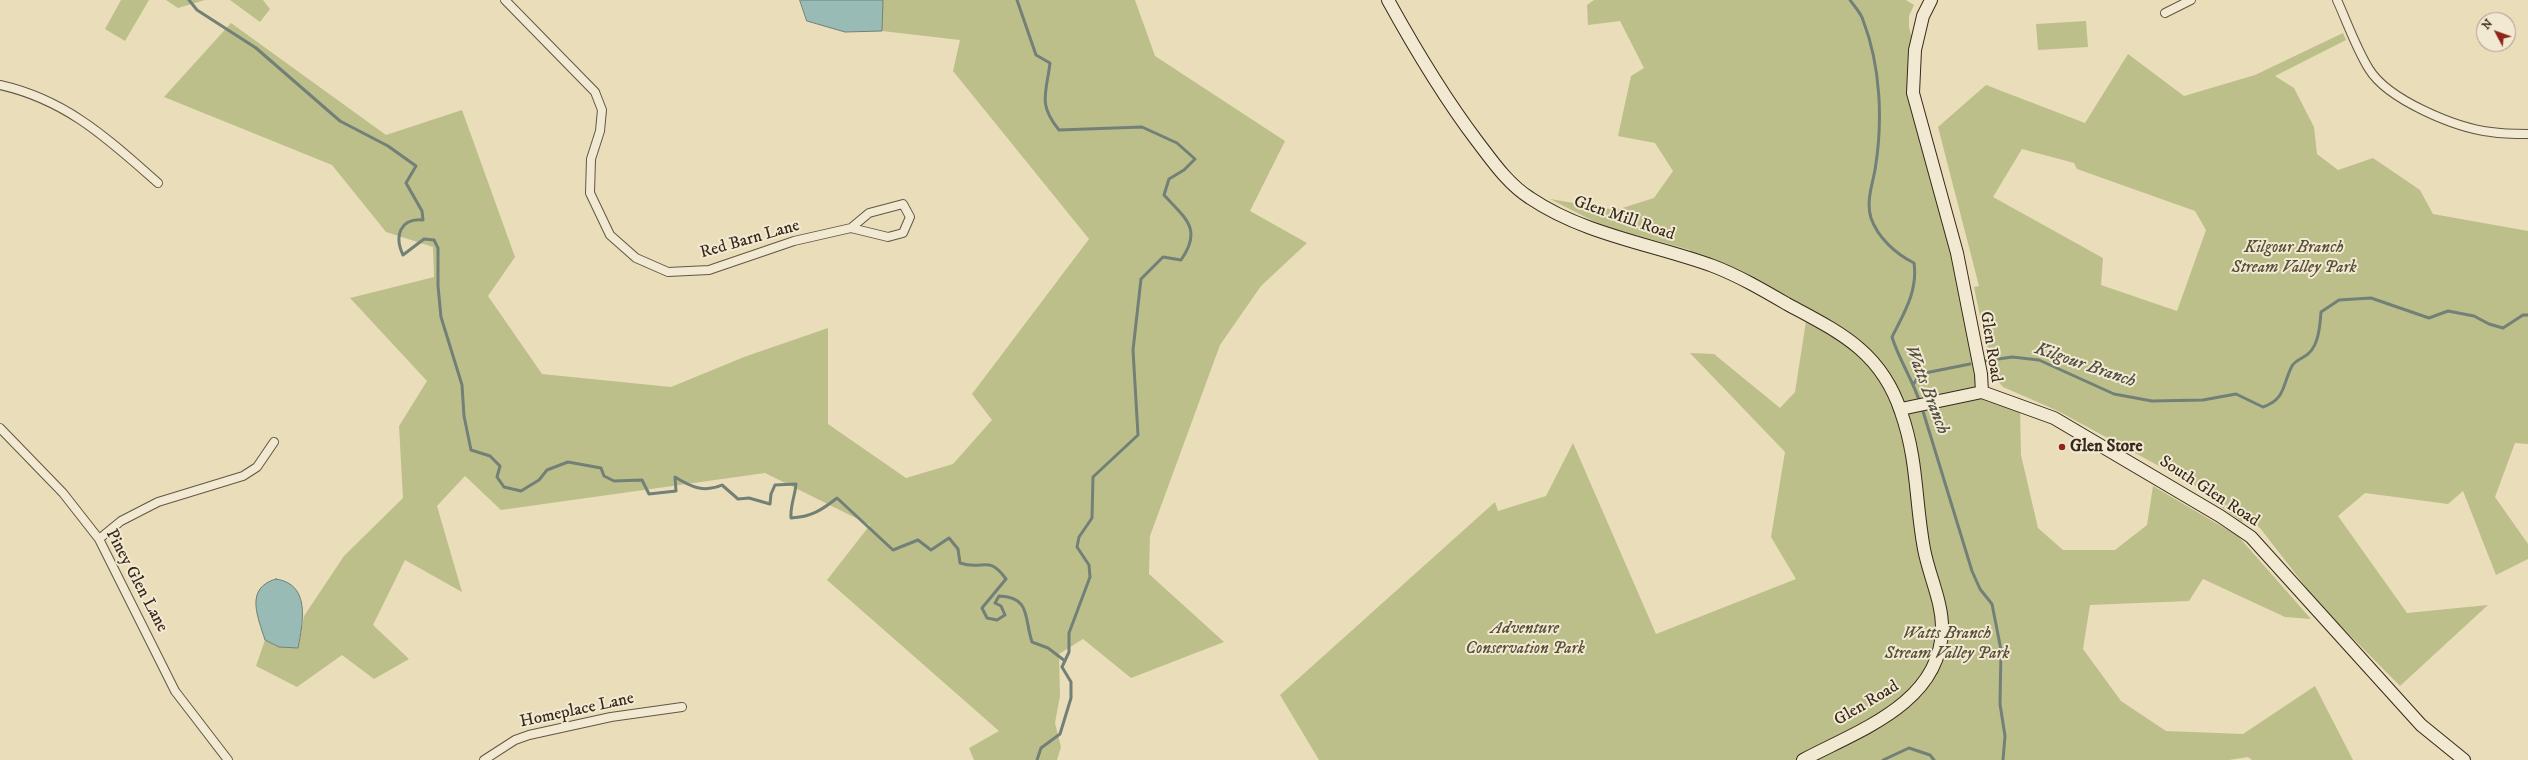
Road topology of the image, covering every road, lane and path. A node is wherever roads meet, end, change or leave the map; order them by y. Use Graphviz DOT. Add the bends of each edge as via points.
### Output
graph roads {
  1 [pos="505,0"];
  2 [pos="1388,0"];
  3 [pos="1931,0"];
  4 [pos="2191,0"];
  5 [pos="2337,0"];
  6 [pos="2165,13"];
  7 [pos="0,85"];
  8 [pos="2528,134"];
  9 [pos="158,183"];
  10 [pos="851,228"];
  11 [pos="1982,392"];
  12 [pos="1907,408"];
  13 [pos="0,428"];
  14 [pos="274,442"];
  15 [pos="99,539"];
  16 [pos="682,707"];
  17 [pos="228,760"];
  18 [pos="484,760"];
  19 [pos="1803,760"];
  20 [pos="2464,760"];
  1 -- 10 [label="street, Red Barn Lane" via="595,92 602,110 600,131 591,159 590,193 610,235 636,258 668,272 709,270 794,241"];
  2 -- 12 [label="main road, Glen Mill Road" via="1451,106 1517,188 1555,213 1588,228 1737,276 1846,336 1881,371"];
  3 -- 11 [label="main road, Glen Road" via="1923,16 1915,50 1913,93 1957,253 1981,374"];
  4 -- 6 [label="street"];
  5 -- 8 [label="street" via="2370,70 2394,93 2427,112 2470,128"];
  7 -- 9 [label="street" via="18,89 72,112 105,136"];
  10 -- 10 [label="street, Red Barn Lane" via="869,213 903,204 910,217 903,233 888,237"];
  11 -- 12 [label="main road, Glen Road"];
  11 -- 20 [label="main road, South Glen Road" via="2054,418 2251,537 2421,725"];
  12 -- 19 [label="main road, Glen Road" via="1924,549 1939,603 1943,629 1939,653 1924,684 1894,712"];
  13 -- 15 [label="street, Piney Glen Lane" via="63,493"];
  14 -- 15 [label="street" via="257,466 243,476 158,502 121,521"];
  15 -- 17 [label="street, Piney Glen Lane" via="175,691"];
  16 -- 18 [label="street, Homeplace Lane" via="611,717 529,735 515,740"];
}
